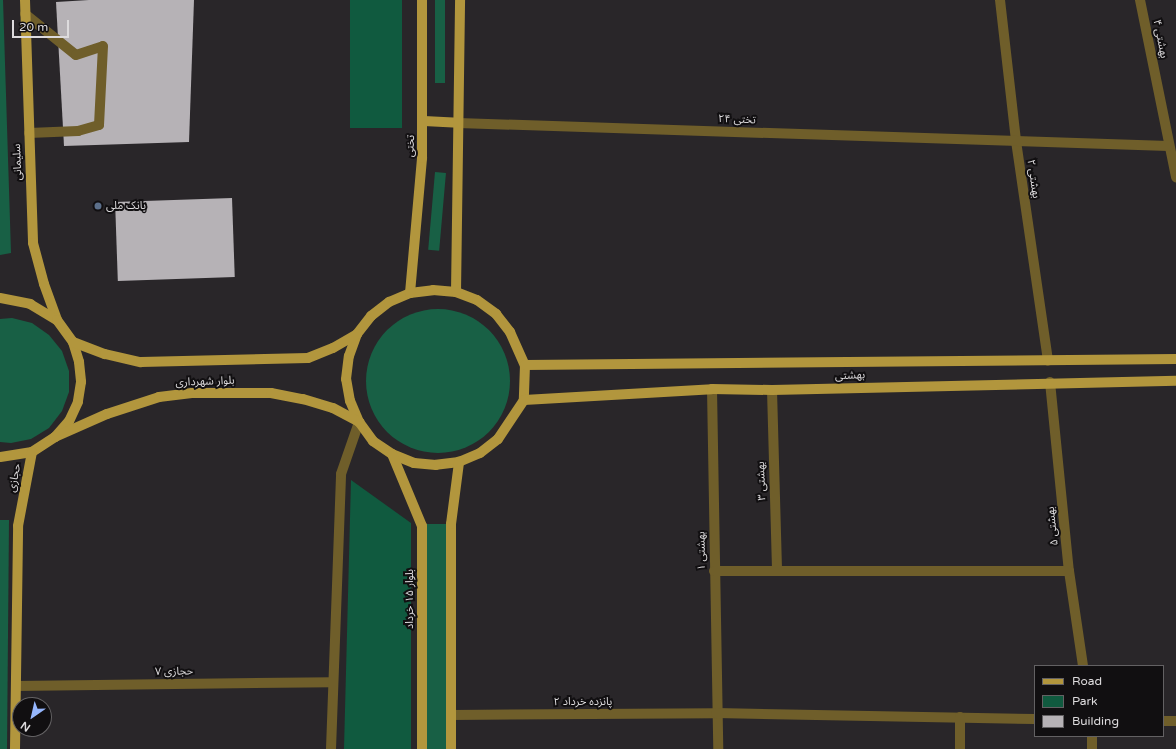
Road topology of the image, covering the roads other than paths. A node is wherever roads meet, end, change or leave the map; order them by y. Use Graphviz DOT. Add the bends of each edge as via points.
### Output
graph roads {
  1 [pos="25,0"];
  2 [pos="422,0"];
  3 [pos="460,0"];
  4 [pos="1000,0"];
  5 [pos="1140,0"];
  6 [pos="26,14"];
  7 [pos="424,121"];
  8 [pos="458,123"];
  9 [pos="29,133"];
  10 [pos="1016,141"];
  11 [pos="1169,146"];
  12 [pos="1176,177"];
  13 [pos="456,292"];
  14 [pos="410,293"];
  15 [pos="0,298"];
  16 [pos="57,320"];
  17 [pos="357,334"];
  18 [pos="73,342"];
  19 [pos="1176,359"];
  20 [pos="1048,361"];
  21 [pos="525,366"];
  22 [pos="1176,380"];
  23 [pos="1050,382"];
  24 [pos="712,389"];
  25 [pos="772,390"];
  26 [pos="524,400"];
  27 [pos="359,422"];
  28 [pos="55,437"];
  29 [pos="32,452"];
  30 [pos="392,454"];
  31 [pos="0,457"];
  32 [pos="459,462"];
  33 [pos="714,571"];
  34 [pos="777,571"];
  35 [pos="1070,571"];
  36 [pos="1083,665"];
  37 [pos="332,682"];
  38 [pos="16,686"];
  39 [pos="716,713"];
  40 [pos="451,715"];
  41 [pos="960,717"];
  42 [pos="1034,719"];
  43 [pos="1164,721"];
  44 [pos="1176,721"];
  45 [pos="1092,737"];
  46 [pos="15,749"];
  47 [pos="331,749"];
  48 [pos="422,749"];
  49 [pos="451,749"];
  50 [pos="718,749"];
  51 [pos="960,749"];
  52 [pos="1092,749"];
  1 -- 6 [label="main road, سلیمانی"];
  2 -- 7 [label="main road, تختی"];
  3 -- 8 [label="main road"];
  4 -- 10 [label="street, بهشتی ۲"];
  5 -- 11 [label="street, بهشتی ۴"];
  6 -- 9 [label="main road, سلیمانی"];
  6 -- 9 [label="street" via="76,55 103,46 98,125 78,131"];
  7 -- 8 [label="main road"];
  7 -- 14 [label="main road, تختی"];
  8 -- 10 [label="street, تختی ۲۴"];
  8 -- 13 [label="main road"];
  9 -- 16 [label="main road, سلیمانی" via="33,243"];
  10 -- 11 [label="street, تختی ۲۴"];
  10 -- 20 [label="street, بهشتی ۲"];
  11 -- 12 [label="street, بهشتی ۴"];
  13 -- 14 [label="main road" via="433,290"];
  13 -- 21 [label="main road" via="477,300 496,314 510,332"];
  14 -- 17 [label="main road" via="389,302 371,316"];
  15 -- 16 [label="main road" via="30,304"];
  16 -- 18 [label="main road"];
  17 -- 18 [label="main road, بلوار شهرداری" via="333,348 308,358 141,362 105,354"];
  17 -- 27 [label="main road" via="349,356 346,379 350,401"];
  18 -- 28 [label="main road" via="81,382 78,402 69,421"];
  19 -- 20 [label="main road, بهشتی"];
  20 -- 21 [label="main road, بهشتی"];
  21 -- 26 [label="main road"];
  22 -- 23 [label="main road, بهشتی"];
  23 -- 25 [label="main road, بهشتی"];
  23 -- 35 [label="street, بهشتی ۵"];
  24 -- 25 [label="main road, بهشتی"];
  24 -- 26 [label="main road, بهشتی"];
  24 -- 33 [label="street, بهشتی ۱"];
  25 -- 34 [label="street, بهشتی ۳"];
  26 -- 32 [label="main road" via="498,438 480,453"];
  27 -- 28 [label="main road, بلوار شهرداری" via="333,408 271,393 192,393 159,397 107,414"];
  27 -- 30 [label="main road" via="374,440"];
  27 -- 37 [label="street" via="341,474"];
  28 -- 29 [label="main road"];
  29 -- 31 [label="main road"];
  29 -- 38 [label="main road, حجازی" via="18,526"];
  30 -- 32 [label="main road" via="414,463 436,465"];
  30 -- 48 [label="main road, بلوار ۱۵ خرداد" via="422,526"];
  32 -- 40 [label="main road" via="451,524"];
  33 -- 34 [label="street"];
  33 -- 39 [label="street, بهشتی ۱"];
  34 -- 35 [label="street"];
  35 -- 36 [label="street, بهشتی ۵"];
  37 -- 38 [label="street, حجازی ۷"];
  37 -- 47 [label="street"];
  38 -- 46 [label="main road, حجازی"];
  39 -- 40 [label="street, پانزده خرداد ۲"];
  39 -- 41 [label="street, پانزده خرداد ۲"];
  39 -- 50 [label="street, بهشتی ۱"];
  40 -- 49 [label="main road"];
  41 -- 42 [label="street, پانزده خرداد ۲"];
  41 -- 51 [label="street"];
  43 -- 44 [label="street"];
  45 -- 52 [label="street"];
}
